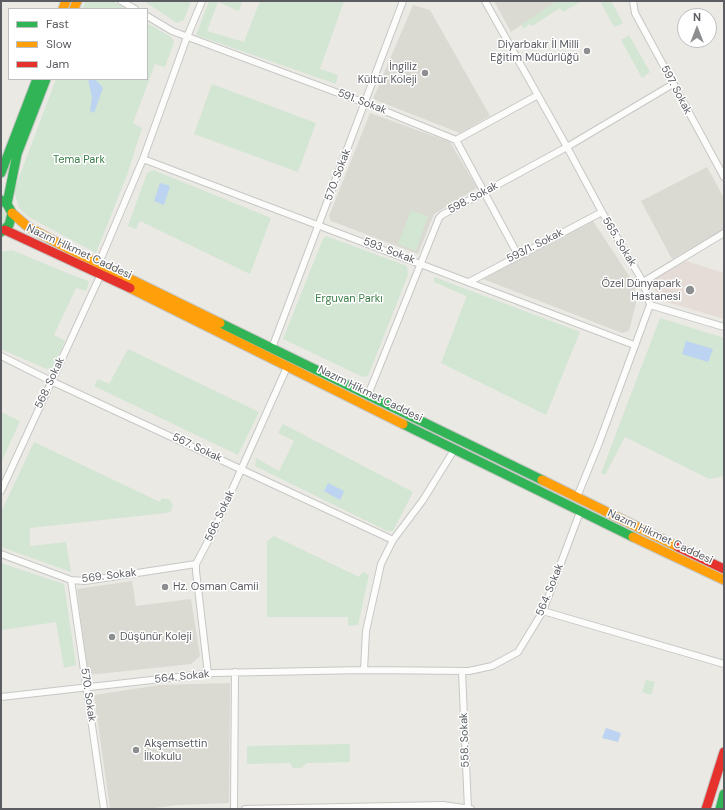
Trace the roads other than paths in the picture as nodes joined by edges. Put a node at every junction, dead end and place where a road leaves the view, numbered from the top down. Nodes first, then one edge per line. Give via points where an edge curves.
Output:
1 (122, 1) edge
2 (202, 1) edge
3 (403, 1) edge
4 (485, 1) edge
5 (633, 1) edge
6 (133, 8) edge
7 (148, 17) edge
8 (187, 36) junction
9 (37, 80) edge
10 (46, 80) edge
11 (673, 84) junction
12 (538, 95) junction
13 (365, 103) junction
14 (456, 140) junction
15 (567, 146) junction
16 (143, 158) junction
17 (1, 173) edge
18 (724, 177) edge
19 (484, 194) junction
20 (7, 206) edge
21 (602, 212) junction
22 (318, 224) junction
23 (3, 231) edge
24 (724, 233) edge
25 (518, 255) junction
26 (100, 263) junction
27 (420, 263) junction
28 (101, 274) junction
29 (469, 282) junction
30 (643, 282) junction
31 (650, 305) junction
32 (724, 327) edge
33 (634, 345) junction
34 (272, 348) junction
35 (1, 356) edge
36 (287, 368) junction
37 (51, 381) junction
38 (368, 395) junction
39 (454, 450) junction
40 (241, 470) junction
41 (1, 491) edge
42 (577, 497) junction
43 (580, 512) junction
44 (393, 540) junction
45 (1, 554) edge
46 (196, 564) junction
47 (724, 569) edge
48 (71, 580) junction
49 (724, 580) edge
50 (543, 611) junction
51 (724, 664) edge
52 (364, 670) junction
53 (462, 671) junction
54 (235, 672) junction
55 (208, 674) junction
56 (87, 687) junction
57 (1, 697) edge
58 (724, 752) edge
59 (724, 794) edge
60 (332, 808) edge
61 (104, 809) edge
62 (234, 809) edge
63 (245, 809) edge
64 (469, 809) edge
65 (706, 809) edge
66 (720, 809) edge

1 - 6 street
2 - 8 street
3 - 13 street, 570. Sokak
4 - 12 street, 565. Sokak
5 - 11 street, 597. Sokak via 635,13
7 - 8 street, 591. Sokak via 172,31
8 - 13 street, 591. Sokak
8 - 16 street
9 - 17 main road
10 - 20 main road via 17,154
11 - 15 street, 598. Sokak
11 - 18 street, 597. Sokak
12 - 14 street
12 - 15 street, 565. Sokak
13 - 14 street, 591. Sokak
13 - 22 street, 570. Sokak
14 - 19 street
15 - 19 street, 598. Sokak
15 - 21 street, 565. Sokak
16 - 22 street, 593. Sokak
16 - 26 street
19 - 25 street
19 - 27 street, 598. Sokak via 439,218
20 - 23 main road via 12,220
20 - 26 main road, Nazım Hikmet Caddesi via 28,227
21 - 25 street, 593/1. Sokak
21 - 30 street, 565. Sokak
22 - 27 street, 593. Sokak
22 - 34 street, 570. Sokak
23 - 28 main road, Nazım Hikmet Caddesi
24 - 30 street
25 - 29 street, 593/1. Sokak
26 - 34 main road, Nazım Hikmet Caddesi
27 - 29 street, 593. Sokak
27 - 38 street, 598. Sokak
28 - 36 main road, Nazım Hikmet Caddesi
28 - 37 street, 568. Sokak
29 - 33 street, 593. Sokak
30 - 31 street, 565. Sokak
31 - 32 street
31 - 33 street
33 - 42 street
34 - 38 main road, Nazım Hikmet Caddesi
35 - 37 street, 567. Sokak
36 - 39 main road, Nazım Hikmet Caddesi
36 - 40 street, 566. Sokak
37 - 40 street, 567. Sokak
37 - 41 street, 568. Sokak
38 - 42 main road, Nazım Hikmet Caddesi
39 - 43 main road, Nazım Hikmet Caddesi
39 - 44 street via 423,500
40 - 44 street, 567. Sokak
40 - 46 street, 566. Sokak
42 - 47 main road, Nazım Hikmet Caddesi
43 - 49 main road, Nazım Hikmet Caddesi
43 - 50 street, 564. Sokak
44 - 52 street via 381,564 366,631
45 - 48 street, 569. Sokak
46 - 48 street, 569. Sokak via 85,581
46 - 55 street
48 - 56 street, 570. Sokak
50 - 51 street
50 - 53 street, 564. Sokak via 518,652 492,666
52 - 53 street, 564. Sokak
52 - 54 street, 564. Sokak
53 - 64 street, 558. Sokak
54 - 55 street, 564. Sokak
54 - 62 street
55 - 56 street, 564. Sokak
56 - 57 street, 564. Sokak
56 - 61 street, 570. Sokak
58 - 65 main road
59 - 66 main road
60 - 63 street
60 - 64 street via 443,805

